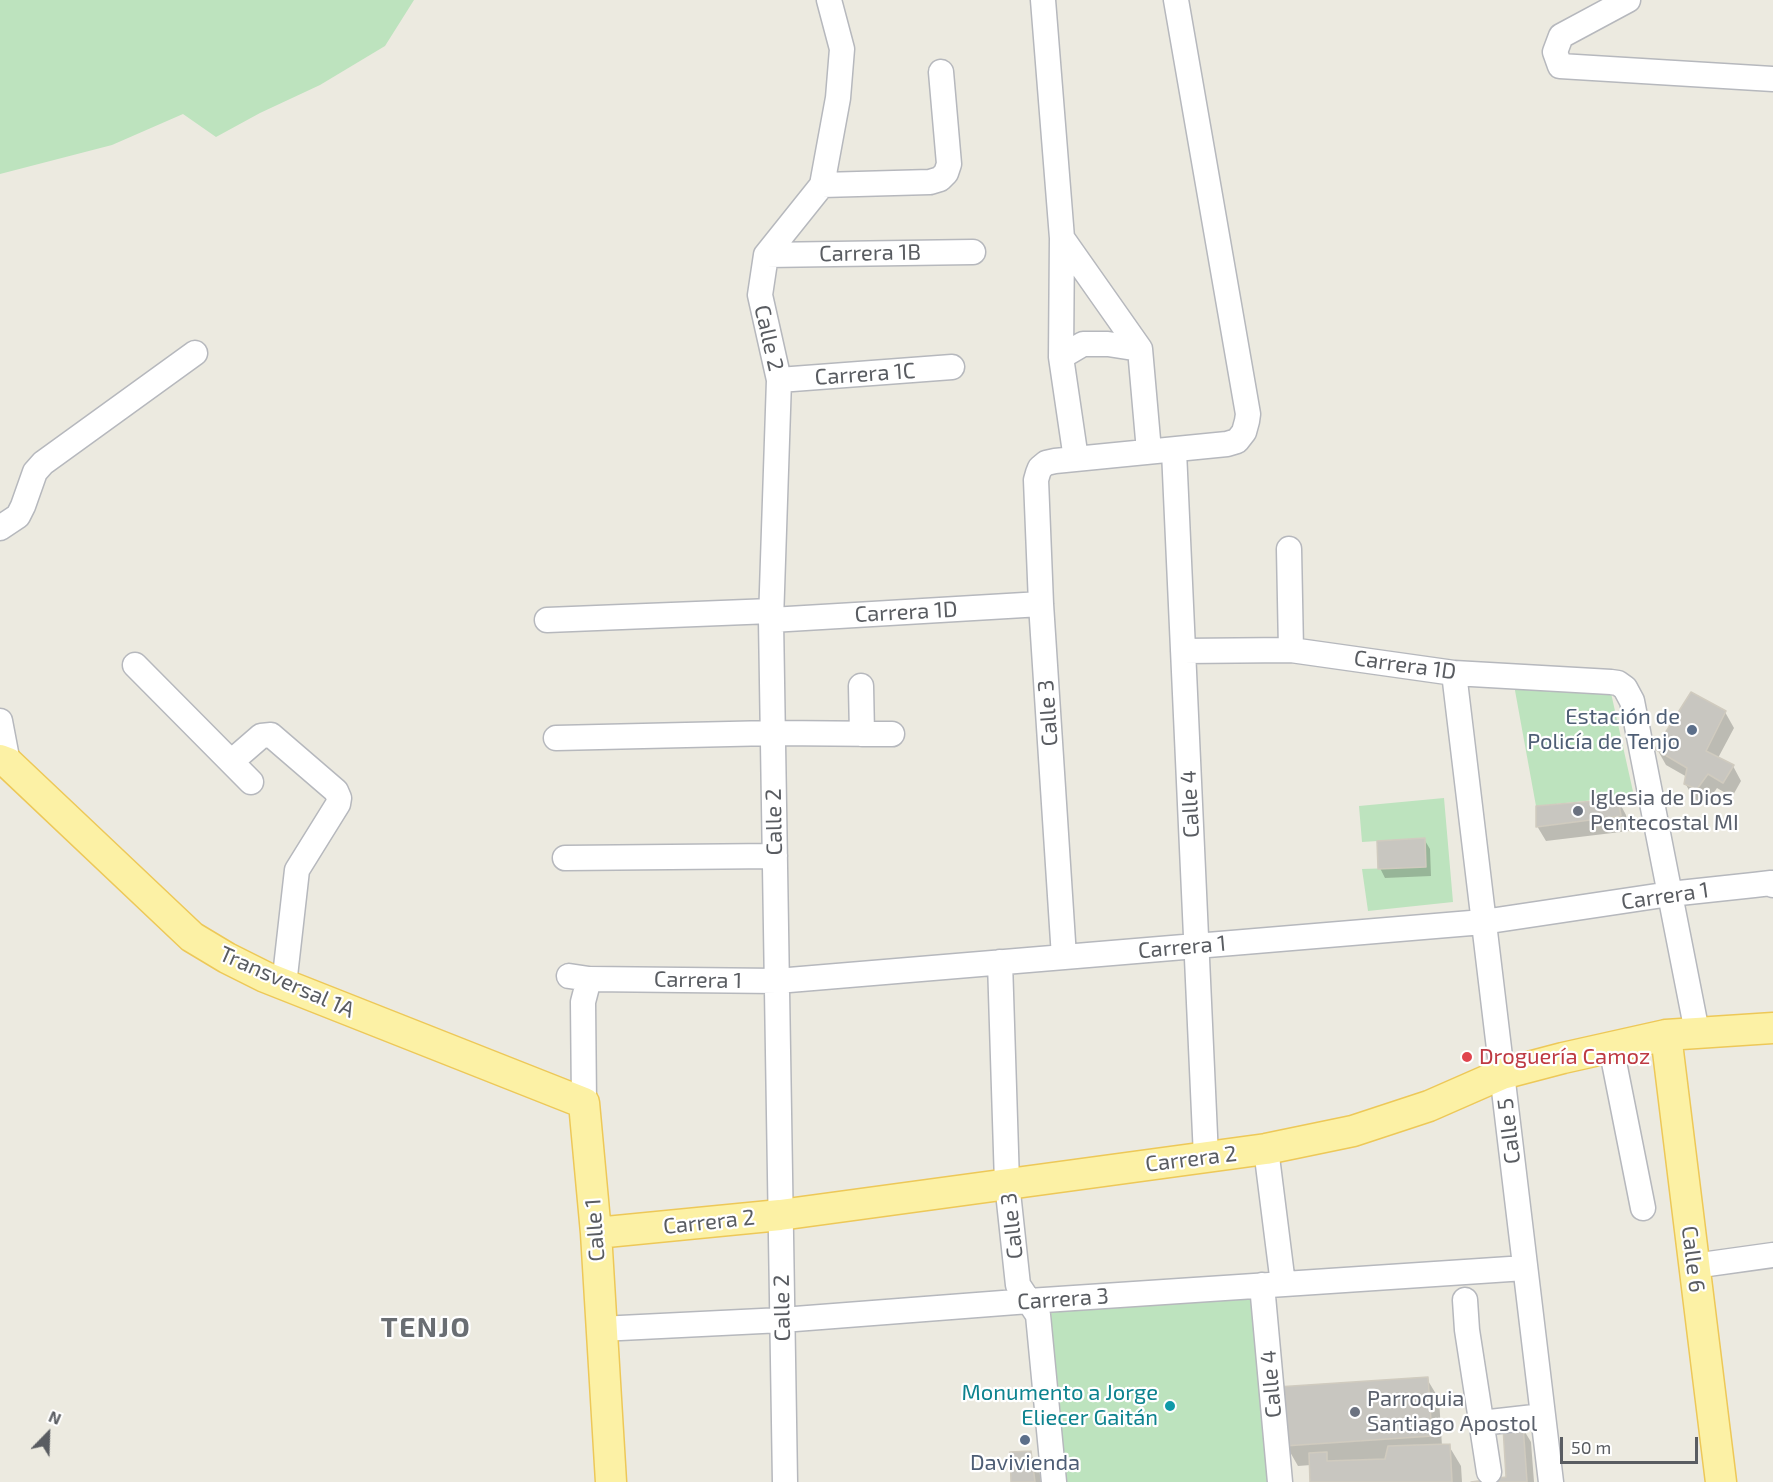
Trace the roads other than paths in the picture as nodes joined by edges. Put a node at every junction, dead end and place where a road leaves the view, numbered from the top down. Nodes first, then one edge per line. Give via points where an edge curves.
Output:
1 (829, 0) edge
2 (1043, 0) edge
3 (1176, 0) edge
4 (1628, 0) edge
5 (941, 72) dead end
6 (1773, 79) edge
7 (822, 185) junction
8 (1062, 238) junction
9 (973, 252) dead end
10 (766, 255) junction
11 (1140, 349) junction
12 (195, 353) dead end
13 (1061, 357) junction
14 (952, 367) dead end
15 (779, 380) junction
16 (1149, 451) junction
17 (1174, 451) junction
18 (1076, 459) junction
19 (0, 528) edge
20 (1288, 549) dead end
21 (1041, 604) junction
22 (771, 615) junction
23 (547, 620) dead end
24 (1291, 650) junction
25 (1183, 651) junction
26 (135, 665) dead end
27 (1454, 673) junction
28 (861, 686) dead end
29 (0, 721) edge
30 (773, 733) junction
31 (862, 734) junction
32 (892, 734) dead end
33 (556, 738) dead end
34 (4, 761) edge
35 (231, 762) junction
36 (252, 782) dead end
37 (775, 856) junction
38 (565, 858) dead end
39 (1773, 885) edge
40 (1670, 894) junction
41 (1483, 922) junction
42 (1197, 946) junction
43 (1064, 957) junction
44 (1000, 962) junction
45 (579, 977) joint
46 (777, 981) junction
47 (284, 985) junction
48 (1773, 1028) edge
49 (1697, 1032) junction
50 (1666, 1035) junction
51 (1611, 1047) junction
52 (1502, 1074) junction
53 (584, 1103) junction
54 (1266, 1149) junction
55 (1206, 1157) junction
56 (1007, 1183) junction
57 (1643, 1208) dead end
58 (780, 1215) junction
59 (596, 1233) junction
60 (1773, 1255) edge
61 (1694, 1266) junction
62 (1526, 1268) junction
63 (1273, 1285) junction
64 (1465, 1300) dead end
65 (1029, 1301) junction
66 (782, 1320) junction
67 (600, 1329) junction
68 (1543, 1416) junction
69 (1481, 1423) junction
70 (1489, 1472) dead end
71 (610, 1482) edge
72 (784, 1482) edge
73 (1054, 1482) edge
74 (1280, 1482) edge
75 (1551, 1482) edge
76 (1721, 1482) edge

1 - 7 street via 842,49 838,98
2 - 8 street
3 - 17 street via 1248,414 1244,432 1237,441
4 - 6 street via 1561,36 1555,52 1560,66
5 - 7 street via 949,164 940,179
7 - 10 street
8 - 11 street
8 - 13 street
9 - 10 street, Carrera 1B
10 - 15 street, Calle 2 via 760,295
11 - 13 street via 1083,344
11 - 16 street
12 - 19 street via 43,463 35,472 18,516
13 - 18 street
14 - 15 street, Carrera 1C
15 - 22 street, Calle 2
16 - 17 street
16 - 18 street
17 - 25 street, Calle 4
18 - 21 street, Calle 3 via 1046,463 1036,480
20 - 24 street
21 - 22 street, Carrera 1D
21 - 43 street, Calle 3
22 - 23 street, Carrera 1D
22 - 30 street, Calle 2
24 - 25 street, Carrera 1D
24 - 27 street, Carrera 1D
25 - 42 street, Calle 4
26 - 35 street
27 - 40 street, Carrera 1D via 1611,682 1625,688 1632,701
27 - 41 street, Calle 5
28 - 31 street
29 - 34 street
30 - 31 street
30 - 33 street
30 - 37 street, Calle 2
31 - 32 street
34 - 47 main road, Transversal 1A via 192,937
35 - 36 street
35 - 47 street via 261,736 271,735 336,791 339,798 297,870
37 - 38 street
37 - 46 street, Calle 2
39 - 40 street, Carrera 1
40 - 41 street, Carrera 1
40 - 49 street
41 - 42 street, Carrera 1
41 - 52 street, Calle 5
42 - 43 street, Carrera 1
42 - 55 street, Calle 4
43 - 44 street, Carrera 1
44 - 46 street, Carrera 1
44 - 56 street, Calle 3
45 - 46 street, Carrera 1
45 - 53 street, Calle 1 via 583,1002
46 - 58 street, Calle 2
47 - 53 main road, Transversal 1A
48 - 49 main road, Carrera 2
49 - 50 main road, Carrera 2
50 - 51 main road, Carrera 2
50 - 61 main road, Calle 6
51 - 52 main road, Carrera 2
51 - 57 street
52 - 54 main road, Carrera 2 via 1429,1106 1353,1131
52 - 62 street, Calle 5
53 - 59 main road, Calle 1
54 - 55 main road, Carrera 2
54 - 63 street, Calle 4
55 - 56 main road, Carrera 2
56 - 58 main road, Carrera 2
56 - 65 street, Calle 3 via 1018,1286
58 - 59 main road, Carrera 2
58 - 66 street, Calle 2
59 - 67 main road, Calle 1
60 - 61 street
61 - 76 main road, Calle 6
62 - 63 street, Carrera 3
62 - 68 street, Calle 5
63 - 65 street, Carrera 3
63 - 74 street, Calle 4
64 - 69 street
65 - 66 street, Carrera 3
65 - 73 street, Calle 3 via 1038,1315
66 - 67 street, Carrera 3
66 - 72 street, Calle 2
67 - 71 main road, Calle 1
68 - 69 street
68 - 75 street, Calle 5
69 - 70 street

